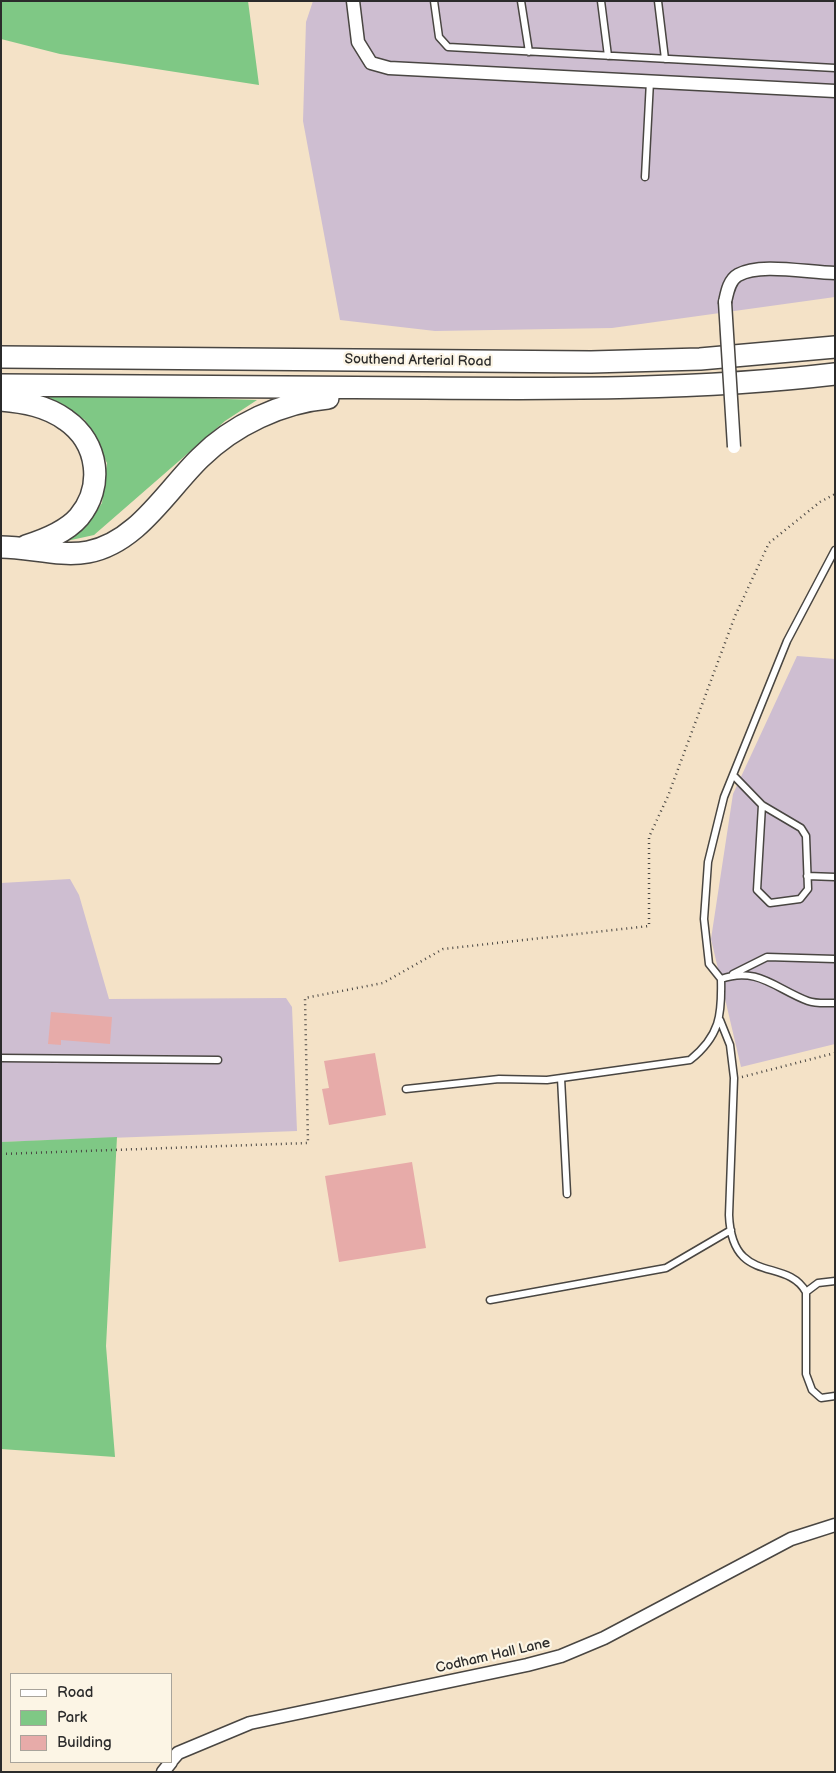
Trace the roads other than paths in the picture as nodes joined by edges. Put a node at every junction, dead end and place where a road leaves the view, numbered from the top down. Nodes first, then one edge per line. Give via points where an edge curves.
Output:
1 (353, 1) edge
2 (434, 1) edge
3 (521, 1) edge
4 (601, 1) edge
5 (658, 1) edge
6 (529, 52) junction
7 (608, 56) junction
8 (665, 59) junction
9 (835, 68) edge
10 (650, 81) junction
11 (835, 91) edge
12 (645, 177) dead end
13 (835, 273) edge
14 (835, 345) edge
15 (1, 357) edge
16 (835, 374) edge
17 (1, 385) edge
18 (427, 388) junction
19 (1, 400) edge
20 (734, 447) dead end
21 (1, 547) edge
22 (24, 547) junction
23 (835, 550) edge
24 (733, 775) junction
25 (762, 805) junction
26 (807, 876) junction
27 (835, 877) edge
28 (835, 959) edge
29 (732, 975) junction
30 (721, 979) junction
31 (835, 1003) edge
32 (720, 1020) junction
33 (1, 1058) edge
34 (218, 1060) dead end
35 (561, 1078) junction
36 (406, 1089) dead end
37 (567, 1194) dead end
38 (731, 1230) junction
39 (835, 1281) edge
40 (806, 1292) junction
41 (490, 1300) dead end
42 (835, 1396) edge
43 (835, 1525) edge
44 (172, 1761) edge

1 - 10 street via 358,42 371,63 389,68
2 - 6 lane via 439,37 448,47
3 - 6 lane
4 - 7 lane
5 - 8 lane
6 - 7 lane
7 - 8 lane
8 - 9 lane
10 - 11 street
10 - 12 lane
13 - 20 street, bridge via 753,269 737,276 731,283 725,302
14 - 15 highway, Southend Arterial Road via 700,359 591,362
16 - 18 highway, Southend Arterial Road via 666,387
17 - 18 highway, Southend Arterial Road
18 - 22 highway via 316,399 252,420 200,457 148,515 120,539 89,552
19 - 22 highway via 43,408 67,420 89,446 95,464 91,501 78,518 50,538
21 - 22 highway
23 - 24 lane via 786,641
24 - 25 lane
24 - 30 lane via 724,796 708,862 704,919 709,964
25 - 26 lane via 801,828 806,836
25 - 26 lane via 757,890 770,903 800,899 808,890
26 - 27 lane
28 - 29 lane via 767,957
29 - 30 lane
29 - 31 lane via 761,977 810,1002
30 - 32 lane
32 - 35 lane via 702,1051 690,1060
32 - 38 lane via 730,1045 734,1078
33 - 34 lane
35 - 36 lane via 499,1079
35 - 37 lane
38 - 40 lane via 740,1255 771,1272 794,1279
38 - 41 lane via 666,1268
39 - 40 lane via 818,1283
40 - 42 lane via 806,1374 812,1390 821,1398
43 - 44 street, Codham Hall Lane via 791,1539 604,1638 561,1656 250,1723 178,1753

